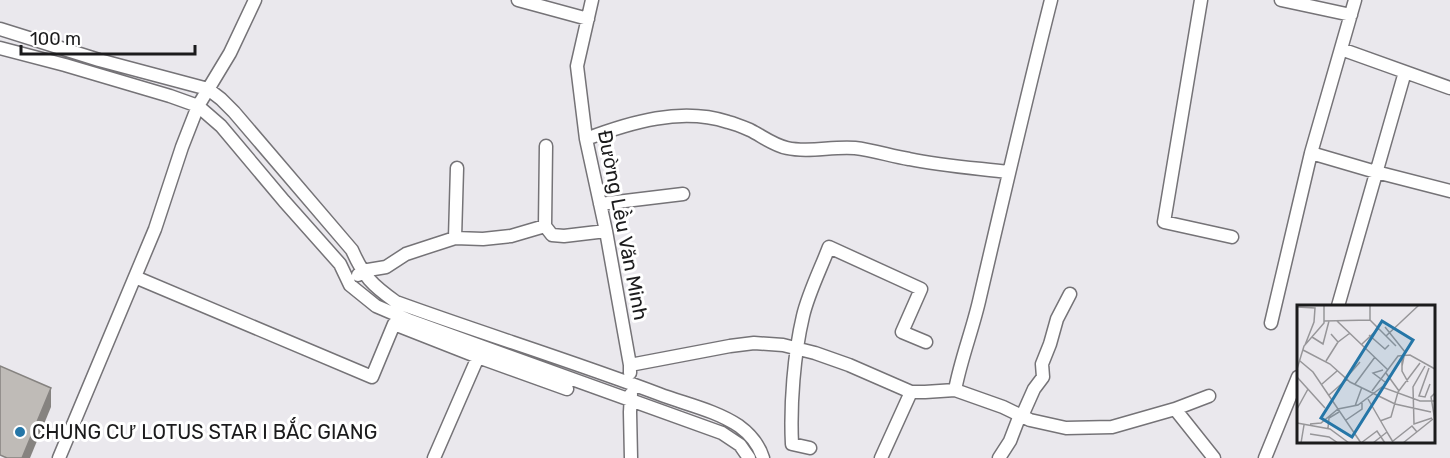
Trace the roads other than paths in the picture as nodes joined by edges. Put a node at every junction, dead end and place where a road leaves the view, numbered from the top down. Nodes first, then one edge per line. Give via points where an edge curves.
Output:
1 (255, 0) edge
2 (518, 0) edge
3 (592, 0) edge
4 (1052, 0) edge
5 (1201, 0) edge
6 (1281, 0) edge
7 (1355, 0) edge
8 (1351, 15) junction
9 (588, 19) junction
10 (0, 29) edge
11 (0, 48) edge
12 (1341, 49) junction
13 (1405, 72) junction
14 (1450, 88) edge
15 (208, 89) junction
16 (198, 106) junction
17 (586, 139) junction
18 (546, 146) dead end
19 (1311, 153) junction
20 (457, 168) dead end
21 (1009, 172) junction
22 (1376, 172) junction
23 (1450, 191) edge
24 (683, 194) dead end
25 (600, 204) junction
26 (545, 226) junction
27 (606, 231) junction
28 (1232, 237) dead end
29 (455, 238) junction
30 (362, 271) junction
31 (135, 277) junction
32 (350, 285) junction
33 (1070, 294) dead end
34 (1338, 305) edge
35 (1271, 322) dead end
36 (926, 342) dead end
37 (797, 348) junction
38 (478, 357) junction
39 (630, 365) junction
40 (630, 382) junction
41 (1297, 382) edge
42 (567, 389) dead end
43 (956, 390) junction
44 (911, 392) junction
45 (1209, 396) dead end
46 (631, 401) junction
47 (1175, 409) junction
48 (1021, 416) junction
49 (810, 448) dead end
50 (1208, 456) edge
51 (59, 458) edge
52 (434, 458) edge
53 (631, 458) edge
54 (749, 458) edge
55 (763, 458) edge
56 (881, 458) edge
57 (999, 458) edge
58 (1265, 458) edge

1 - 15 street
2 - 9 street
3 - 9 street, Đường Lều Văn Minh
4 - 21 street
5 - 28 street via 1164,222
6 - 8 street
7 - 8 street
8 - 12 street
9 - 17 street, Đường Lều Văn Minh via 578,66
10 - 15 street
11 - 16 street
12 - 13 street
12 - 19 street
13 - 14 street
13 - 22 street
15 - 16 street
15 - 30 street via 234,112 352,250
16 - 31 street
16 - 32 street via 221,126 340,264
17 - 21 street via 639,121 692,115 727,121 785,148 855,148 911,160
17 - 25 street, Đường Lều Văn Minh
18 - 26 street
19 - 22 street
19 - 35 street
20 - 29 street
21 - 43 street
22 - 23 street
22 - 34 street
24 - 25 street
25 - 27 street, Đường Lều Văn Minh
26 - 27 street via 552,235 564,236
26 - 29 street via 511,236
27 - 39 street, Đường Lều Văn Minh
29 - 30 street via 406,254 386,267
30 - 32 street
30 - 40 street via 396,302
31 - 38 street via 372,376 394,324
31 - 51 street
32 - 46 street via 376,306 411,321
33 - 48 street via 1042,364 1043,377
36 - 37 street via 902,332 921,289 829,247 804,314
37 - 39 street via 754,343
37 - 44 street via 849,364
37 - 49 street via 792,444
38 - 42 street
38 - 52 street
39 - 40 street, Đường Lều Văn Minh
40 - 46 street, Đường Lều Văn Minh
40 - 55 street via 726,418 751,436
41 - 58 street
43 - 44 street
43 - 48 street
44 - 56 street
45 - 47 street
46 - 53 street, Đường Lều Văn Minh
46 - 54 street via 722,433 740,444
47 - 48 street via 1112,426 1066,428
47 - 50 street
48 - 57 street

